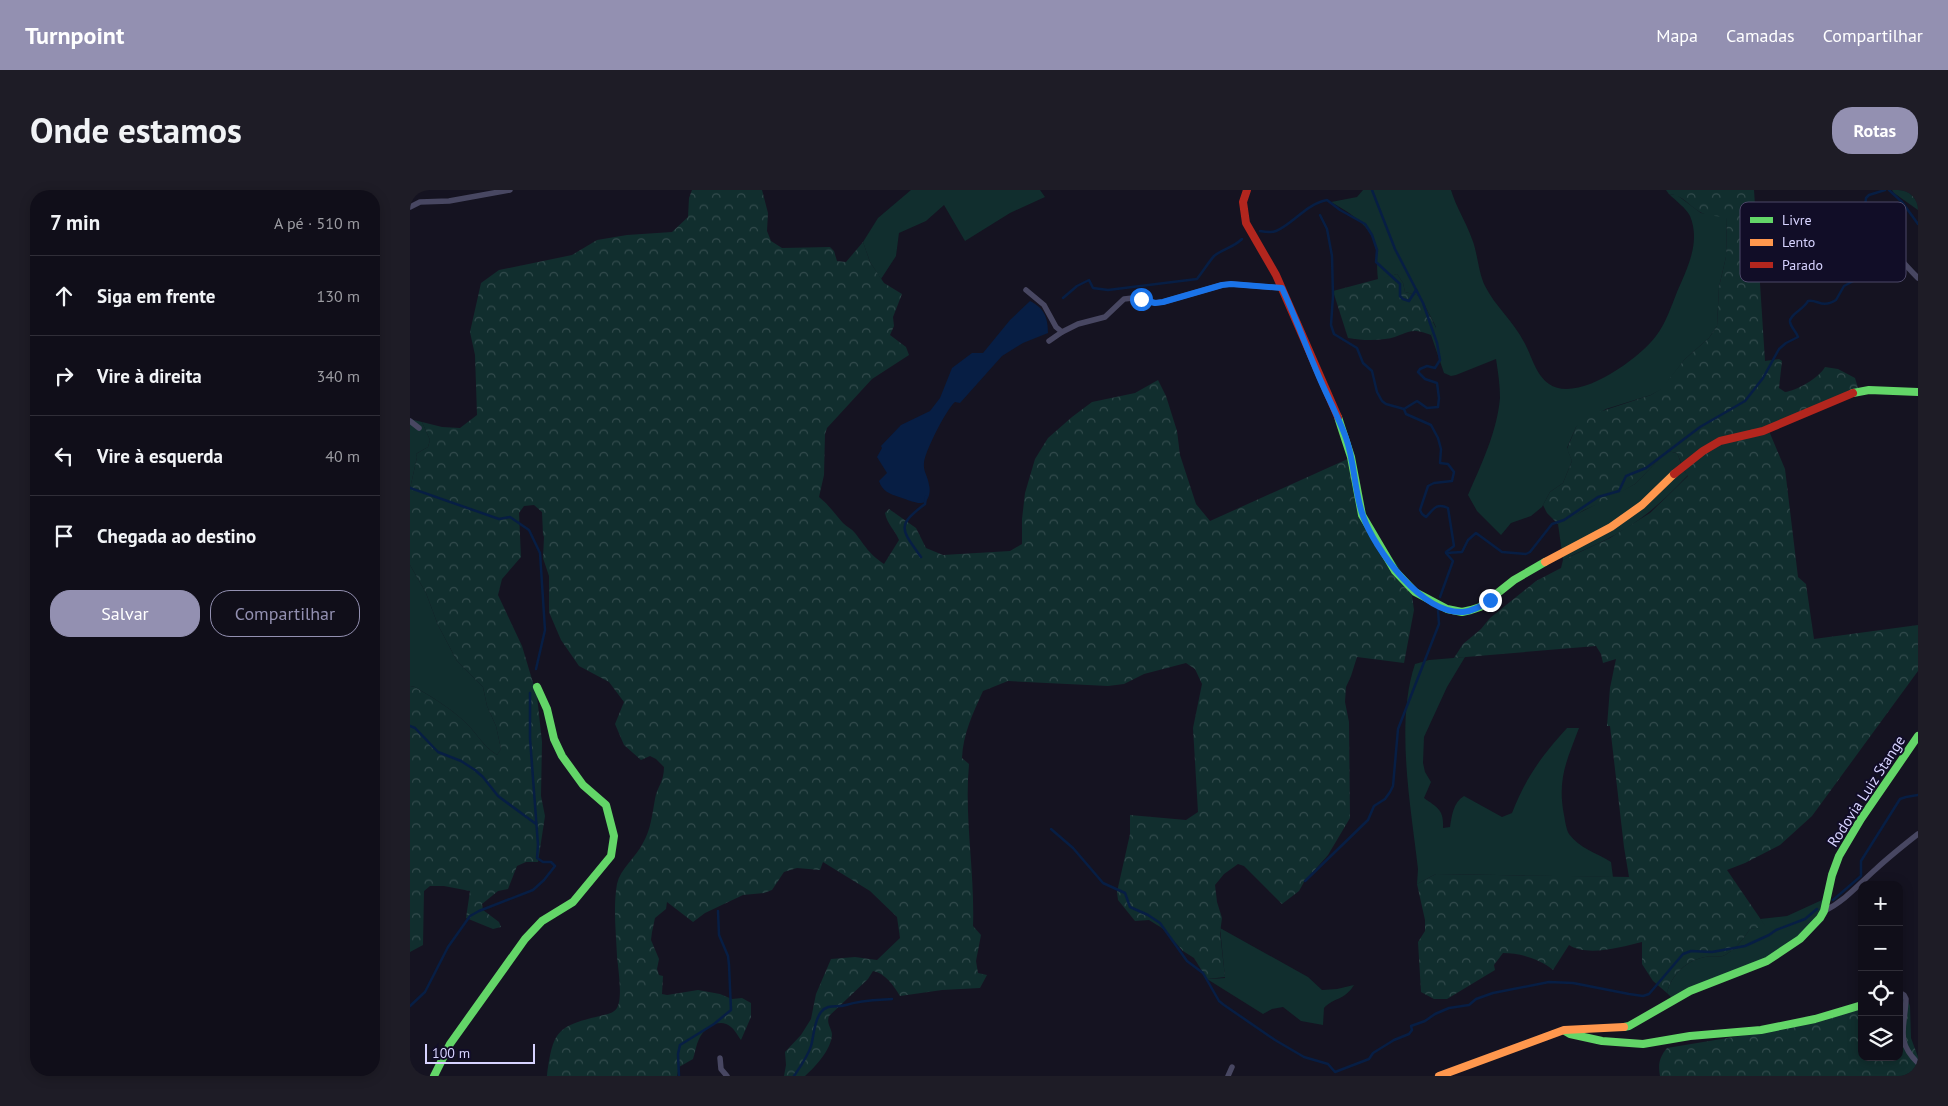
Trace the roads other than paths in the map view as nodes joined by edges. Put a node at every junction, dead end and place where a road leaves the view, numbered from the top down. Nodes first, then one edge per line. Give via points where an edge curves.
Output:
1 (510, 190) edge
2 (1247, 191) edge
3 (410, 207) edge
4 (1906, 267) edge
5 (1918, 278) edge
6 (1282, 288) junction
7 (1026, 290) dead end
8 (1062, 332) junction
9 (1049, 341) dead end
10 (1918, 392) edge
11 (410, 421) edge
12 (419, 428) dead end
13 (536, 688) dead end
14 (1918, 736) edge
15 (1918, 834) edge
16 (1824, 911) junction
17 (1903, 994) edge
18 (1858, 1006) edge
19 (1564, 1030) junction
20 (720, 1058) dead end
21 (1918, 1063) edge
22 (1232, 1067) dead end
23 (434, 1076) edge
24 (727, 1076) edge
25 (1228, 1076) edge
26 (1439, 1076) edge

1 - 3 street via 449,202 420,202
2 - 6 street via 1243,202 1246,223
4 - 5 street
6 - 8 street via 1231,284 1163,302 1128,298 1105,317
6 - 10 street via 1347,440 1362,515 1367,525 1395,572 1407,585 1436,604 1454,611 1480,607 1514,580 1611,527 1642,506 1702,451 1720,442 1763,431 1853,394 1869,390
7 - 8 street via 1044,305
8 - 9 street
11 - 12 street
13 - 23 street via 546,708 558,748 588,790 606,805 614,836 611,856 573,902 542,921 525,939 450,1044
14 - 16 street, Rodovia Luiz Stange via 1839,856
15 - 16 street via 1847,896
16 - 19 street, Rodovia Luiz Stange via 1800,940 1767,961 1690,991 1629,1026
17 - 21 street via 1906,999 1902,1026 1904,1042
18 - 19 street via 1761,1030 1643,1044 1602,1042
19 - 26 street, Rodovia Luiz Stange
20 - 24 street via 721,1069
22 - 25 street

